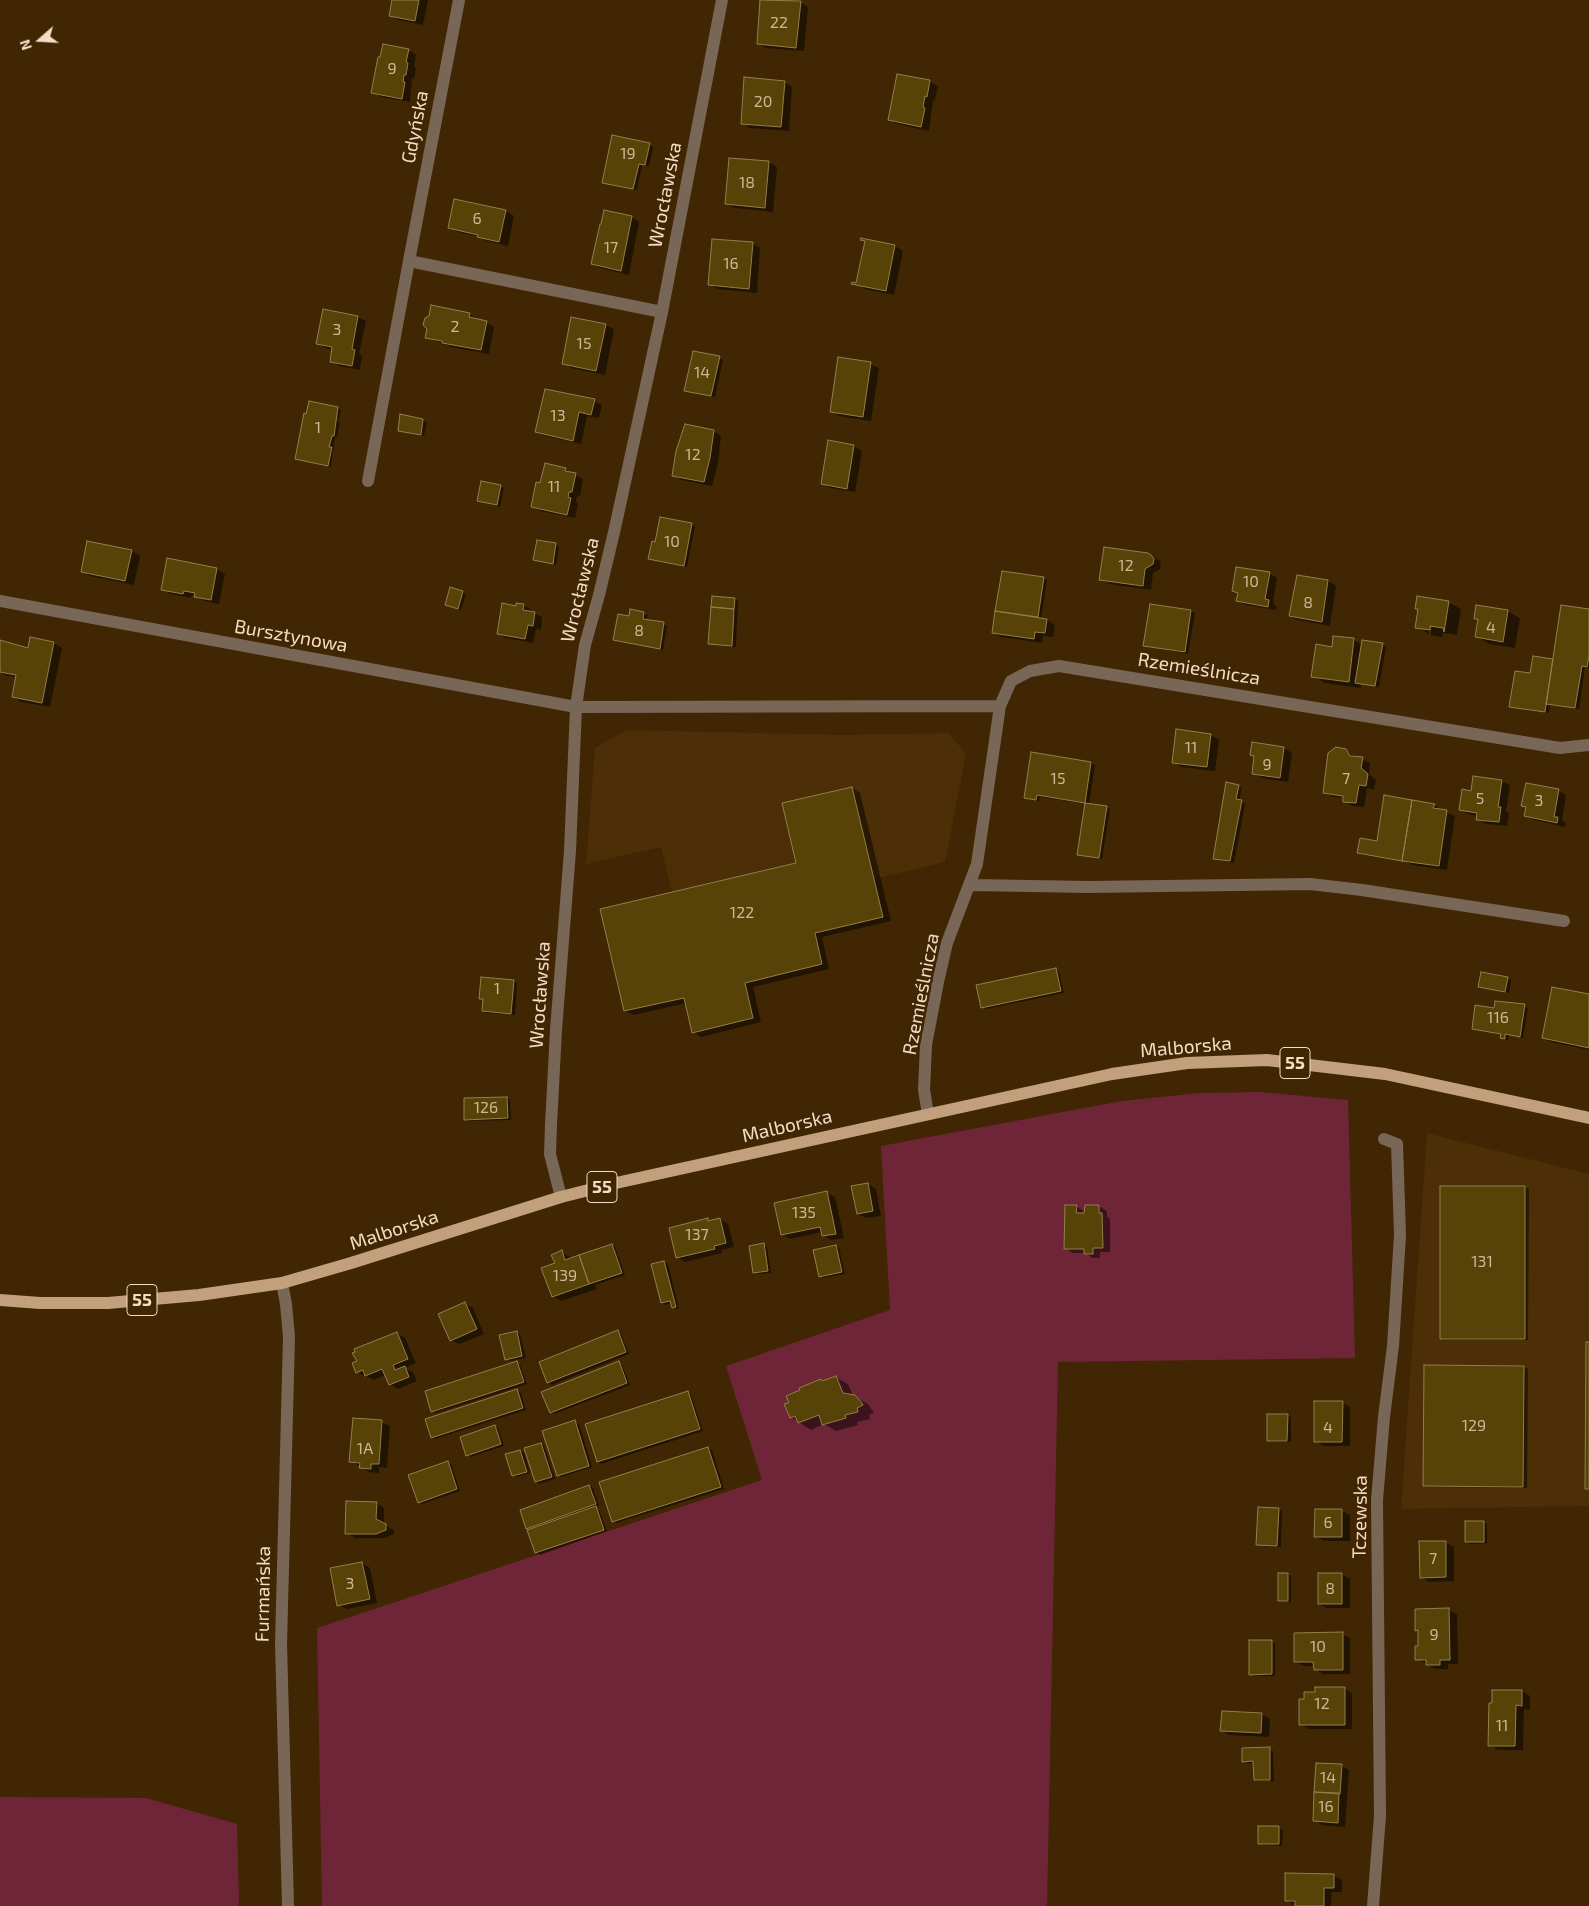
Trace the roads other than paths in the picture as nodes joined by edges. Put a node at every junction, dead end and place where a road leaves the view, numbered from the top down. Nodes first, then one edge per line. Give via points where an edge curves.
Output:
1 (459, 0) edge
2 (722, 0) edge
3 (409, 261) junction
4 (662, 312) junction
5 (368, 481) dead end
6 (0, 601) edge
7 (1000, 706) junction
8 (576, 708) junction
9 (1589, 745) edge
10 (971, 885) junction
11 (1564, 921) dead end
12 (928, 1114) junction
13 (1589, 1118) edge
14 (1384, 1139) dead end
15 (561, 1197) junction
16 (282, 1283) junction
17 (0, 1300) edge
18 (288, 1906) edge
19 (1373, 1906) edge

1 - 3 street, Gdyńska
2 - 4 street, Wrocławska
3 - 4 street
3 - 5 street, Gdyńska
4 - 8 street, Wrocławska via 615,528 585,645
6 - 8 street, Bursztynowa
7 - 8 street, Bursztynowa
7 - 9 street, Rzemieślnicza via 1011,681 1030,671 1059,666 1560,748
7 - 10 street, Rzemieślnicza via 977,864
8 - 15 street, Wrocławska via 550,1154
10 - 11 street via 1089,888 1310,884
10 - 12 street, Rzemieślnicza via 947,942 926,1045 924,1090
12 - 13 main road, Malborska / 55 via 1112,1074 1187,1063 1267,1060 1385,1074
12 - 15 main road, Malborska / 55
14 - 19 street, Tczewska via 1397,1144 1400,1235 1394,1346 1377,1500 1380,1816
15 - 16 main road, Malborska / 55
16 - 17 main road, Malborska / 55 via 108,1303
16 - 18 street, Furmańska via 289,1337 281,1644

